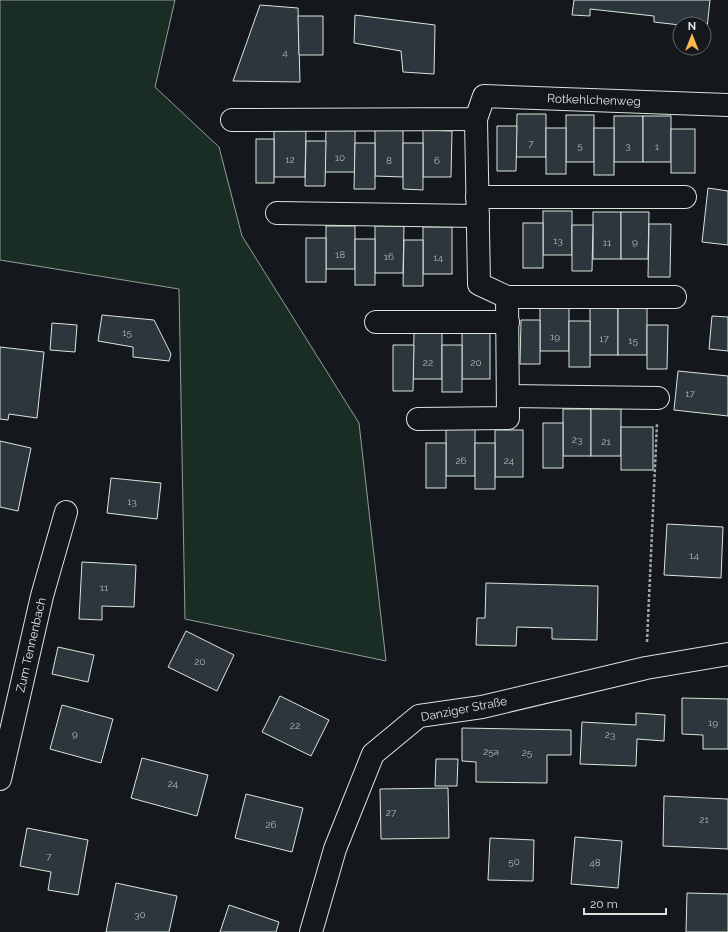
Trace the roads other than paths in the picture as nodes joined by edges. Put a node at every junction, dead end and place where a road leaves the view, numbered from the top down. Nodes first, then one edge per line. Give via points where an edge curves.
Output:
1 (728, 105) edge
2 (476, 119) junction
3 (232, 120) dead end
4 (685, 197) dead end
5 (477, 207) junction
6 (277, 213) dead end
7 (507, 297) junction
8 (675, 297) dead end
9 (376, 322) dead end
10 (508, 322) junction
11 (509, 396) junction
12 (658, 398) road end
13 (418, 419) dead end
14 (66, 512) dead end
15 (728, 654) edge
16 (0, 779) edge
17 (311, 932) edge

1 - 2 street, Rotkehlchenweg via 484,96
2 - 3 street
2 - 5 street, Rotkehlchenweg
4 - 5 street
5 - 6 street
5 - 7 street, Rotkehlchenweg via 479,284
7 - 8 street, Rotkehlchenweg
7 - 10 street
9 - 10 street
10 - 11 street
11 - 12 street
11 - 13 street via 508,418
14 - 16 street, Zum Tennenbach via 42,596
15 - 17 street, Danziger Straße via 646,668 482,707 419,716 373,754 335,849

